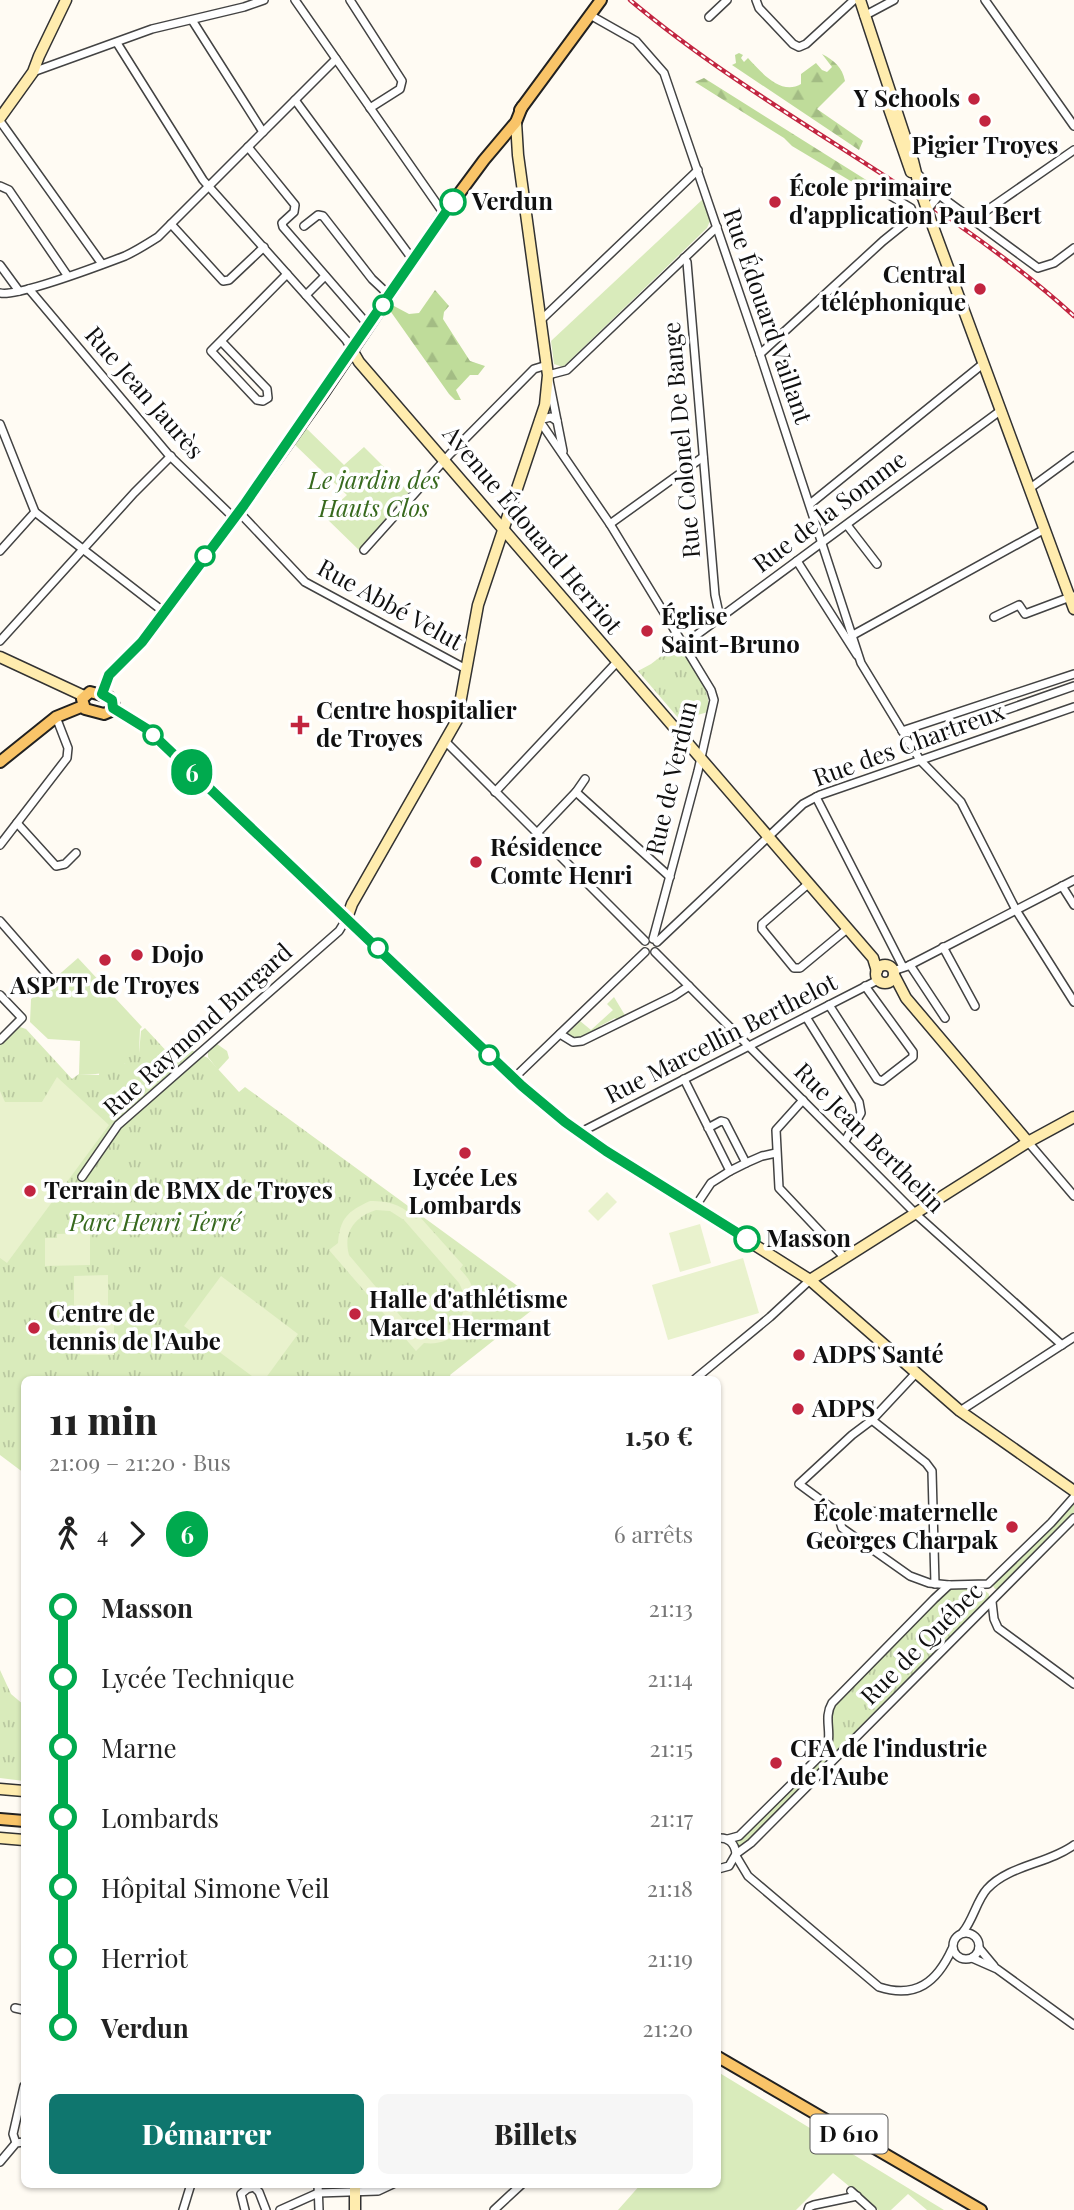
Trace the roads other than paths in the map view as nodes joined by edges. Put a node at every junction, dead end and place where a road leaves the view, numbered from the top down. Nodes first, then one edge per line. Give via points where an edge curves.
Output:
1 (66, 0) edge
2 (264, 0) edge
3 (295, 0) edge
4 (350, 0) edge
5 (727, 0) edge
6 (756, 0) edge
7 (854, 0) edge
8 (860, 0) edge
9 (894, 0) edge
10 (985, 0) edge
11 (601, 1) edge
12 (590, 15) junction
13 (864, 16) junction
14 (709, 18) dead end
15 (192, 20) junction
16 (117, 43) junction
17 (336, 59) junction
18 (33, 72) junction
19 (295, 100) junction
20 (370, 108) junction
21 (1074, 108) edge
22 (1066, 114) junction
23 (0, 120) edge
24 (512, 125) junction
25 (1074, 126) edge
26 (263, 132) junction
27 (248, 147) junction
28 (1074, 150) edge
29 (698, 170) junction
30 (916, 176) junction
31 (0, 186) edge
32 (209, 187) junction
33 (881, 190) dead end
34 (929, 203) junction
35 (444, 214) junction
36 (973, 220) junction
37 (171, 224) junction
38 (304, 226) dead end
39 (717, 226) junction
40 (264, 247) junction
41 (1074, 248) edge
42 (684, 258) junction
43 (413, 260) junction
44 (102, 264) junction
45 (0, 265) edge
46 (287, 274) junction
47 (68, 275) junction
48 (326, 276) junction
49 (29, 289) junction
50 (19, 291) junction
51 (0, 293) edge
52 (306, 295) junction
53 (389, 295) junction
54 (542, 319) junction
55 (369, 326) junction
56 (220, 341) junction
57 (352, 350) junction
58 (760, 354) junction
59 (984, 363) junction
60 (547, 370) junction
61 (1000, 411) junction
62 (557, 421) junction
63 (0, 424) edge
64 (543, 424) junction
65 (8, 445) junction
66 (0, 451) edge
67 (565, 455) junction
68 (171, 456) junction
69 (1074, 456) edge
70 (703, 457) junction
71 (445, 460) junction
72 (1029, 489) junction
73 (810, 504) junction
74 (35, 512) junction
75 (236, 514) junction
76 (610, 524) junction
77 (847, 525) junction
78 (502, 527) junction
79 (1043, 530) junction
80 (823, 542) junction
81 (84, 550) junction
82 (364, 550) dead end
83 (0, 551) edge
84 (797, 561) junction
85 (877, 564) dead end
86 (1072, 597) edge
87 (1074, 609) edge
88 (164, 612) junction
89 (994, 617) dead end
90 (720, 618) junction
91 (853, 635) junction
92 (0, 641) edge
93 (683, 645) junction
94 (1, 661) edge
95 (617, 662) junction
96 (862, 663) junction
97 (466, 669) junction
98 (1074, 674) edge
99 (1074, 687) edge
100 (102, 694) junction
101 (83, 701) junction
102 (1074, 707) edge
103 (113, 708) junction
104 (56, 717) junction
105 (902, 731) junction
106 (446, 742) junction
107 (909, 744) junction
108 (701, 759) junction
109 (920, 760) junction
110 (0, 762) edge
111 (585, 779) dead end
112 (495, 792) junction
113 (576, 792) junction
114 (816, 797) junction
115 (17, 823) junction
116 (537, 833) junction
117 (767, 837) junction
118 (0, 845) edge
119 (76, 853) dead end
120 (670, 877) junction
121 (1074, 880) edge
122 (808, 884) junction
123 (1062, 886) junction
124 (1074, 905) edge
125 (1016, 909) junction
126 (347, 918) junction
127 (0, 921) edge
128 (847, 929) junction
129 (652, 941) junction
130 (943, 947) junction
131 (645, 952) junction
132 (655, 952) junction
133 (873, 958) junction
134 (898, 969) junction
135 (49, 978) dead end
136 (880, 978) junction
137 (689, 986) junction
138 (865, 986) junction
139 (0, 995) edge
140 (906, 998) junction
141 (1074, 1002) edge
142 (829, 1005) junction
143 (975, 1006) dead end
144 (806, 1017) junction
145 (944, 1018) dead end
146 (560, 1034) junction
147 (0, 1040) edge
148 (748, 1046) junction
149 (514, 1078) junction
150 (684, 1079) junction
151 (803, 1100) junction
152 (1074, 1117) edge
153 (708, 1128) junction
154 (581, 1132) junction
155 (845, 1141) junction
156 (1028, 1142) junction
157 (776, 1153) junction
158 (747, 1163) junction
159 (730, 1171) junction
160 (82, 1177) dead end
161 (1074, 1196) edge
162 (695, 1207) junction
163 (916, 1213) junction
164 (844, 1257) junction
165 (810, 1280) junction
166 (1074, 1337) edge
167 (1062, 1345) junction
168 (916, 1373) junction
169 (699, 1376) edge
170 (960, 1411) junction
171 (872, 1420) junction
172 (1074, 1490) edge
173 (1074, 1497) edge
174 (933, 1511) junction
175 (838, 1516) junction
176 (1074, 1518) edge
177 (935, 1584) junction
178 (988, 1584) junction
179 (949, 1585) junction
180 (994, 1599) junction
181 (1074, 1684) edge
182 (0, 1789) edge
183 (21, 1791) edge
184 (0, 1819) edge
185 (21, 1821) edge
186 (0, 1838) edge
187 (721, 1838) edge
188 (728, 1839) junction
189 (21, 1840) edge
190 (1074, 1845) edge
191 (736, 1855) junction
192 (722, 1869) edge
193 (747, 1876) junction
194 (978, 1908) junction
195 (963, 1932) junction
196 (975, 1936) junction
197 (979, 1948) junction
198 (952, 1949) junction
199 (972, 1958) junction
200 (961, 1959) junction
201 (997, 1969) junction
202 (940, 1971) junction
203 (15, 2008) dead end
204 (21, 2009) edge
205 (1074, 2025) edge
206 (721, 2059) edge
207 (21, 2099) edge
208 (20, 2143) edge
209 (0, 2162) edge
210 (190, 2188) edge
211 (250, 2188) edge
212 (255, 2188) edge
213 (318, 2188) edge
214 (355, 2188) edge
215 (384, 2188) edge
216 (518, 2188) edge
217 (318, 2193) junction
218 (183, 2210) edge
219 (245, 2210) edge
220 (266, 2210) edge
221 (281, 2210) edge
222 (319, 2210) edge
223 (355, 2210) edge
224 (494, 2210) edge
225 (808, 2210) edge
226 (872, 2210) edge
227 (981, 2210) edge

1 - 18 street
2 - 15 street
3 - 17 street
4 - 20 street via 402,81 400,89
5 - 14 street
6 - 7 street via 799,47
8 - 13 street
9 - 13 street
10 - 22 street
11 - 12 main road
12 - 24 main road
12 - 29 street, Rue Édouard Vaillant via 636,41 664,73
13 - 30 street via 900,144
15 - 16 street
15 - 26 street
16 - 18 street
16 - 32 street
17 - 19 street
17 - 20 street
18 - 23 street
19 - 26 street
19 - 43 street
20 - 35 street
21 - 22 street
22 - 25 street
23 - 44 street
24 - 35 main road
24 - 54 street, Rue de Verdun
26 - 27 street
27 - 32 street
27 - 48 street via 295,205 283,228
28 - 36 street
29 - 39 street, Rue Édouard Vaillant
29 - 54 street
30 - 34 street, bridge
30 - 34 street via 924,184
31 - 47 street via 9,190
32 - 37 street
32 - 40 street
33 - 34 street via 911,208
34 - 36 street
34 - 58 street
34 - 59 street, bridge via 932,223
35 - 43 main road
36 - 41 street via 1038,268 1054,264
37 - 40 street via 223,281
37 - 44 street via 143,247
38 - 53 street via 323,216
39 - 42 street
39 - 58 street, Rue Édouard Vaillant
40 - 46 street
42 - 60 street via 567,370
42 - 70 street, Rue Colonel De Bange
43 - 53 main road
44 - 47 street
45 - 50 street
46 - 52 street
46 - 56 street
47 - 49 street
48 - 52 street
48 - 55 street
49 - 50 street
49 - 68 street, Rue Jean Jaurès
50 - 51 street
52 - 57 street
53 - 55 main road
54 - 60 street, Rue de Verdun
55 - 57 main road
56 - 56 street via 211,351 257,400 268,398 267,389
57 - 71 street, Avenue Édouard Herriot
57 - 75 main road
58 - 73 street, Rue Édouard Vaillant
59 - 61 street
59 - 73 street
60 - 62 street, Rue de Verdun
60 - 64 street
60 - 71 street via 534,369
61 - 72 street
61 - 77 street, Rue de la Somme
62 - 64 street via 551,417
62 - 67 street, Rue de Verdun
63 - 65 street
64 - 67 street, Rue de Verdun
64 - 78 street
65 - 66 street
65 - 74 street
67 - 76 street, Rue de Verdun
68 - 75 street, Rue Jean Jaurès
68 - 81 street
69 - 72 street
70 - 76 street
70 - 90 street, Rue Colonel De Bange
71 - 78 street, Avenue Édouard Herriot
71 - 82 street
72 - 79 street
73 - 80 street, Rue Édouard Vaillant
74 - 81 street
74 - 83 street
75 - 88 main road
75 - 97 street, Rue Abbé Velut via 305,582
76 - 93 street, Rue de Verdun
77 - 80 street, Rue de la Somme
77 - 85 street
78 - 95 street, Avenue Édouard Herriot
78 - 97 street via 478,605
79 - 86 street
79 - 91 street
80 - 84 street, Rue de la Somme
80 - 91 street, Rue Édouard Vaillant
81 - 88 street
81 - 92 street
84 - 90 street, Rue de la Somme
84 - 96 street, Rue Édouard Vaillant
86 - 87 street
86 - 89 street via 1025,614 1019,606
88 - 100 main road via 109,675
90 - 93 street, Rue de la Somme
91 - 96 street, Rue Édouard Vaillant
93 - 108 street, Rue de Verdun via 714,700
94 - 101 street
95 - 108 street, Avenue Édouard Herriot
95 - 112 street
96 - 105 street, Rue Édouard Vaillant
97 - 106 street via 457,720
98 - 105 street
99 - 107 street
100 - 101 main road via 90,692
100 - 103 main road via 112,700
101 - 103 main road via 88,711 104,714
101 - 104 main road
102 - 109 street, Rue des Chartreux
103 - 126 street via 147,729
104 - 110 main road
104 - 115 street via 68,755
105 - 107 street, Rue Édouard Vaillant
106 - 112 street
106 - 126 street
107 - 109 street, Rue Édouard Vaillant
108 - 117 street, Avenue Édouard Herriot
108 - 120 street, Rue de Verdun
109 - 114 street, Rue des Chartreux
109 - 125 street, Rue Édouard Vaillant via 961,802
111 - 113 street
112 - 116 street
113 - 116 street
113 - 120 street
114 - 117 street, Rue des Chartreux
114 - 134 street
115 - 118 street
115 - 119 street via 56,866
116 - 129 street
117 - 122 street, Avenue Édouard Herriot
117 - 129 street, Rue des Chartreux
120 - 129 street, Rue de Verdun
121 - 123 street
122 - 128 street, Avenue Édouard Herriot
122 - 128 street via 762,924 794,968 800,968
123 - 124 street
123 - 125 street
125 - 130 street
125 - 141 street, Rue Édouard Vaillant
126 - 149 street
126 - 160 street, Rue Raymond Burgard via 339,931 220,1041 118,1125
127 - 135 street
128 - 133 street, Avenue Édouard Herriot
129 - 131 street via 643,946
129 - 132 street via 658,948
130 - 134 street
130 - 143 street
131 - 132 street
131 - 146 street
132 - 137 street, Rue Jean Berthelin
133 - 134 street, Avenue Édouard Herriot
133 - 136 street, Avenue Édouard Herriot
134 - 136 street via 892,981
134 - 136 street via 882,966
134 - 140 street
134 - 145 street
136 - 138 street, Rue Marcellin Berthelot
136 - 140 street
137 - 146 street via 582,1041 573,1042
137 - 148 street, Rue Jean Berthelin
138 - 142 street, Rue Marcellin Berthelot
138 - 142 street via 913,1052 913,1057 882,1081
139 - 147 street via 22,1018
140 - 156 street
142 - 144 street, Rue Marcellin Berthelot
144 - 148 street, Rue Marcellin Berthelot
144 - 155 street via 859,1102 861,1113
146 - 149 street
148 - 150 street, Rue Marcellin Berthelot
148 - 151 street, Rue Jean Berthelin
149 - 154 street
150 - 153 street
150 - 154 street, Rue Marcellin Berthelot
151 - 155 street, Rue Jean Berthelin
151 - 157 street via 776,1130
152 - 156 street
153 - 158 street via 726,1122
153 - 159 street
154 - 162 street
155 - 163 street, Rue Jean Berthelin
156 - 161 street
156 - 163 street
157 - 158 street
157 - 164 street via 779,1188
158 - 159 street
159 - 162 street via 711,1183
162 - 165 street
163 - 164 street
163 - 167 street, Rue Jean Berthelin
164 - 165 street
165 - 168 street
165 - 169 street
166 - 167 street
167 - 170 street
168 - 170 street
168 - 171 street
170 - 172 street
171 - 174 street via 932,1471
171 - 175 street via 799,1483
173 - 178 street, Rue de Québec
174 - 175 street
174 - 177 street
175 - 177 street via 842,1528 910,1576
176 - 180 street, Rue de Québec
177 - 179 street
178 - 179 street, Rue de Québec
178 - 180 street
179 - 188 street, Rue de Québec via 832,1703 827,1712 830,1741 824,1752 739,1836
180 - 181 street via 998,1628
180 - 191 street, Rue de Québec
182 - 183 street
184 - 185 main road
186 - 189 street
187 - 188 street
188 - 191 street
190 - 194 street via 995,1882 984,1892
191 - 192 street, Rue de Québec via 733,1864
191 - 193 street
192 - 193 street
193 - 202 street via 879,1987 908,1992 925,1986
194 - 195 street
194 - 196 street
195 - 196 street
195 - 198 street via 955,1937
196 - 197 street
197 - 199 street
197 - 201 street
198 - 200 street
198 - 202 street
199 - 200 street
199 - 201 street
200 - 202 street
201 - 205 street
203 - 204 street
206 - 227 main road, D 610
207 - 208 street via 13,2134
208 - 209 street
210 - 218 street
211 - 219 street via 241,2194
212 - 220 street
213 - 217 street
214 - 215 street
214 - 217 street
214 - 223 street
216 - 224 street
217 - 221 street
217 - 222 street
225 - 226 street via 854,2193

